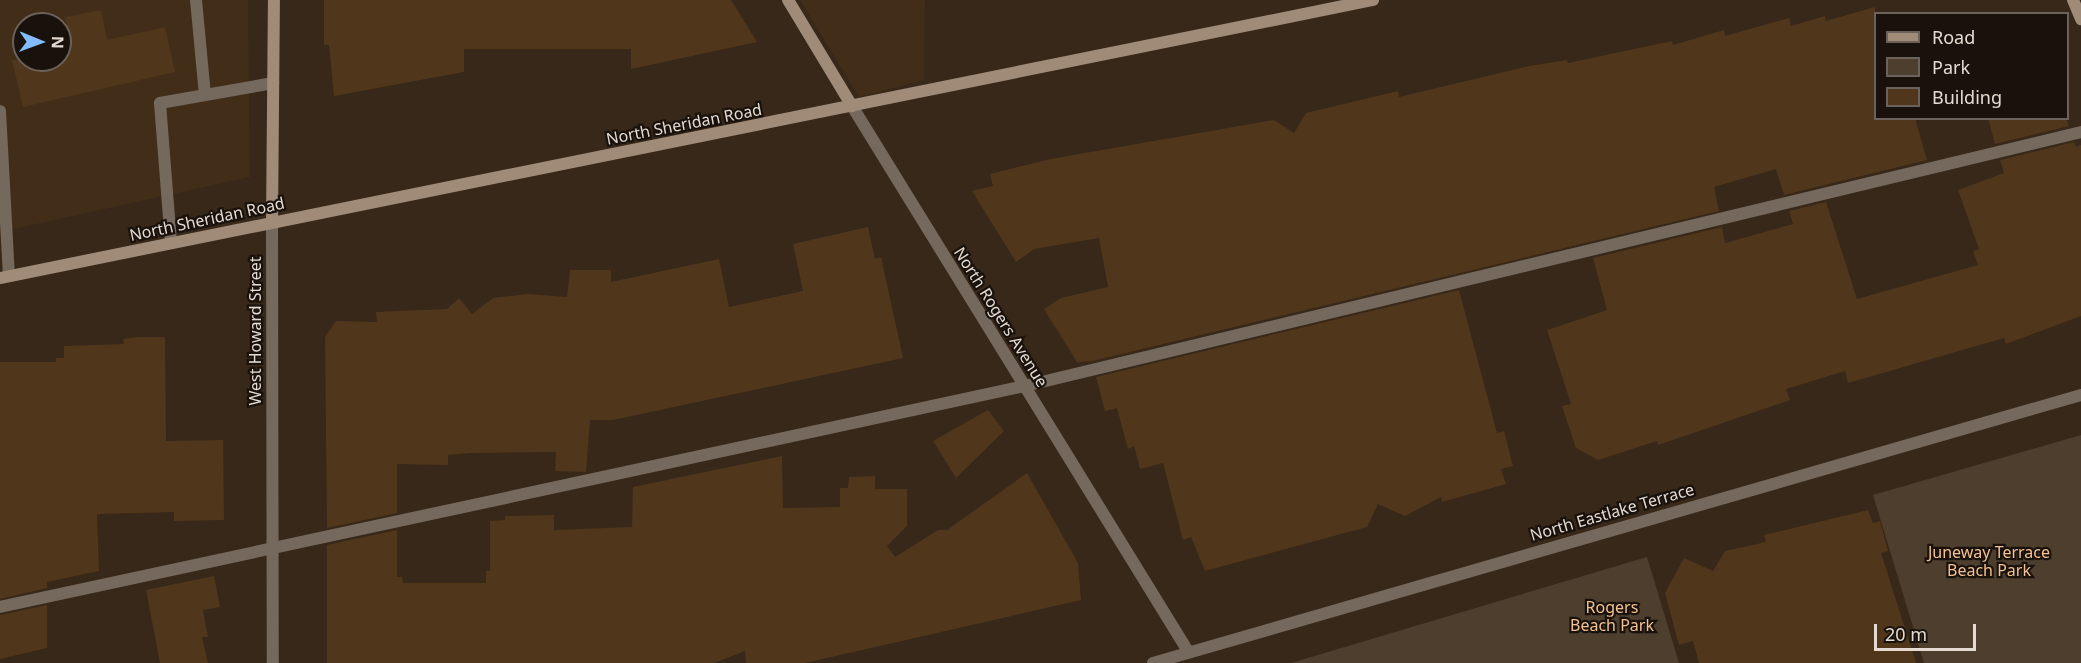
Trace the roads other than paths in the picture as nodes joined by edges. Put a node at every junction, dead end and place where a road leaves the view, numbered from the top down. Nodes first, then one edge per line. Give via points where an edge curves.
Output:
1 (196, 0) edge
2 (274, 0) edge
3 (788, 0) edge
4 (1373, 0) edge
5 (2073, 0) edge
6 (1347, 2) edge
7 (2081, 19) edge
8 (273, 83) junction
9 (205, 95) junction
10 (852, 106) junction
11 (0, 111) edge
12 (2081, 132) edge
13 (272, 222) junction
14 (171, 243) junction
15 (5, 277) edge
16 (1025, 387) junction
17 (2081, 395) edge
18 (272, 550) junction
19 (0, 607) edge
20 (1188, 651) junction
21 (273, 663) edge
22 (1153, 663) edge

1 - 9 street
2 - 8 main road, West Howard Street
3 - 10 main road, North Rogers Avenue
4 - 6 main road, North Sheridan Road
5 - 7 main road
6 - 10 main road, North Sheridan Road
8 - 9 street
8 - 13 main road, West Howard Street
9 - 14 street via 160,103
10 - 13 main road, North Sheridan Road
10 - 16 street, North Rogers Avenue
11 - 15 street
12 - 16 street
13 - 14 main road, North Sheridan Road
13 - 18 street, West Howard Street
14 - 15 main road, North Sheridan Road
16 - 18 street
16 - 20 street, North Rogers Avenue
17 - 20 street, North Eastlake Terrace
18 - 19 street
18 - 21 street, West Howard Street
20 - 22 street, North Eastlake Terrace

